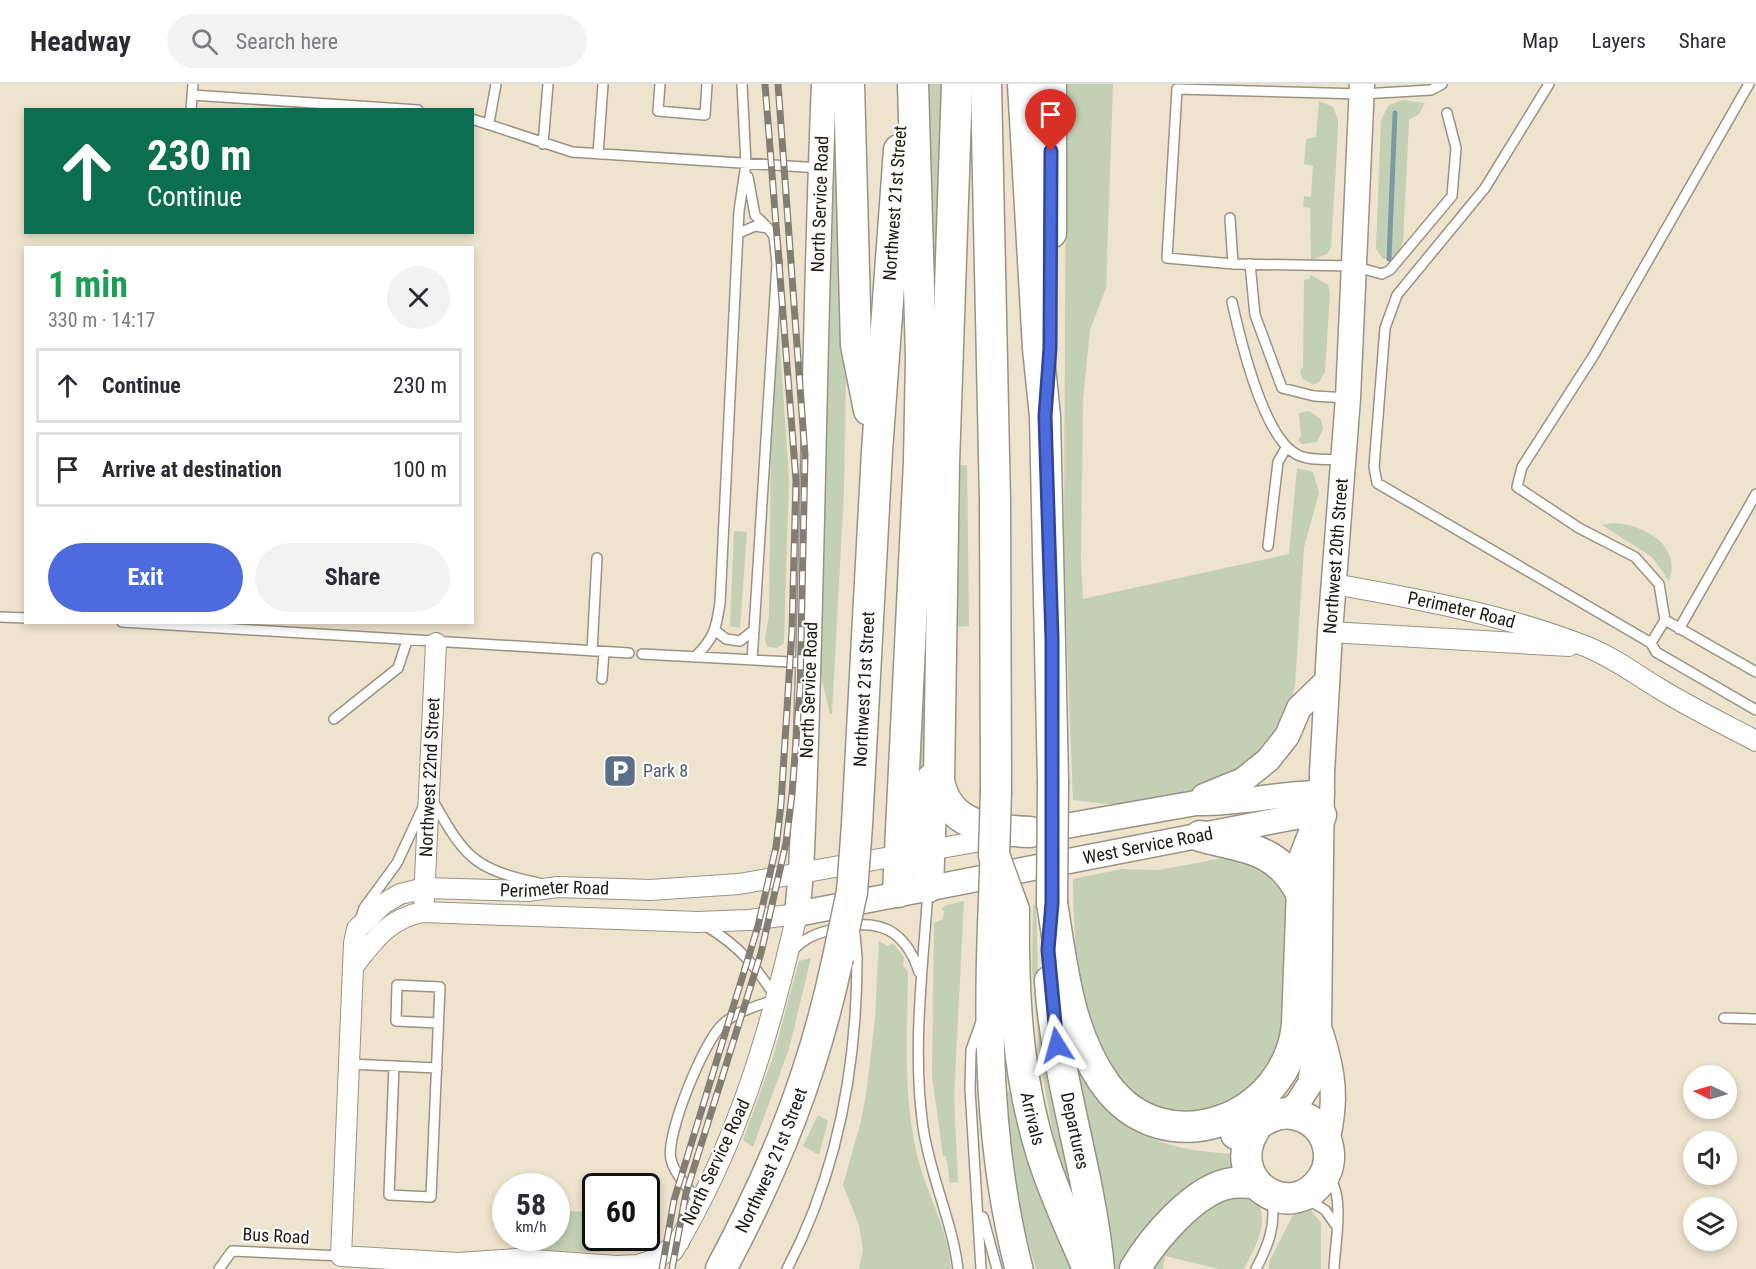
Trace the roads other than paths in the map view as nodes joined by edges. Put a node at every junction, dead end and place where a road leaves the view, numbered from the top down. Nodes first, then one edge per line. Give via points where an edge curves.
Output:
1 (193, 84) edge
2 (496, 84) edge
3 (548, 84) edge
4 (603, 84) edge
5 (660, 84) edge
6 (707, 84) edge
7 (742, 84) edge
8 (824, 84) edge
9 (849, 84) edge
10 (903, 84) edge
11 (913, 84) edge
12 (957, 84) edge
13 (986, 84) edge
14 (1023, 84) edge
15 (1051, 84) edge
16 (1442, 84) edge
17 (1549, 84) edge
18 (1749, 84) edge
19 (1362, 89) edge
20 (192, 95) junction
21 (293, 102) junction
22 (191, 108) edge
23 (286, 108) edge
24 (387, 108) edge
25 (1447, 113) dead end
26 (474, 119) edge
27 (489, 123) junction
28 (543, 144) junction
29 (598, 154) junction
30 (746, 164) junction
31 (820, 168) junction
32 (1230, 218) dead end
33 (768, 228) junction
34 (739, 233) junction
35 (1233, 264) junction
36 (1250, 264) junction
37 (1353, 266) junction
38 (1232, 302) dead end
39 (1348, 398) junction
40 (1045, 416) junction
41 (1286, 448) junction
42 (876, 451) junction
43 (1344, 460) junction
44 (1756, 494) edge
45 (1268, 546) dead end
46 (597, 558) dead end
47 (1334, 584) junction
48 (0, 617) edge
49 (24, 618) edge
50 (1665, 620) junction
51 (156, 624) edge
52 (226, 626) edge
53 (1679, 628) junction
54 (754, 630) junction
55 (716, 631) junction
56 (1330, 632) junction
57 (407, 641) junction
58 (436, 643) junction
59 (1651, 643) junction
60 (1586, 646) junction
61 (592, 651) junction
62 (604, 652) junction
63 (629, 653) dead end
64 (642, 654) dead end
65 (695, 657) junction
66 (752, 660) junction
67 (810, 663) junction
68 (1756, 672) edge
69 (602, 679) dead end
70 (1327, 681) junction
71 (1756, 710) edge
72 (334, 719) dead end
73 (1756, 741) edge
74 (937, 756) junction
75 (429, 794) junction
76 (1196, 803) junction
77 (1322, 804) junction
78 (1030, 832) junction
79 (1200, 836) junction
80 (929, 850) junction
81 (900, 855) junction
82 (801, 873) junction
83 (928, 886) junction
84 (558, 887) junction
85 (425, 888) junction
86 (898, 892) junction
87 (1302, 895) junction
88 (1052, 903) junction
89 (423, 912) junction
90 (1003, 912) junction
91 (797, 914) junction
92 (698, 922) junction
93 (357, 929) junction
94 (787, 956) junction
95 (847, 960) junction
96 (353, 967) junction
97 (920, 975) junction
98 (777, 999) junction
99 (989, 1001) junction
100 (1724, 1018) dead end
101 (1756, 1019) edge
102 (438, 1023) junction
103 (1319, 1026) junction
104 (349, 1064) junction
105 (394, 1066) junction
106 (437, 1068) junction
107 (1285, 1113) junction
108 (1181, 1126) junction
109 (1256, 1127) junction
110 (1327, 1142) junction
111 (1326, 1172) junction
112 (1274, 1192) junction
113 (978, 1200) junction
114 (699, 1202) junction
115 (1335, 1224) junction
116 (679, 1242) junction
117 (341, 1256) junction
118 (406, 1265) edge
119 (462, 1266) edge
120 (219, 1269) edge
121 (483, 1269) edge
122 (663, 1269) edge
123 (721, 1269) edge
124 (787, 1269) edge
125 (958, 1269) edge
126 (981, 1269) edge
127 (997, 1269) edge
128 (1019, 1269) edge
129 (1088, 1269) edge
130 (1099, 1269) edge
131 (1135, 1269) edge
132 (1256, 1269) edge
133 (1334, 1269) edge

1 - 20 lane
2 - 27 lane
3 - 28 lane
4 - 29 lane
5 - 6 lane via 658,111 705,115
7 - 30 lane
8 - 31 street, North Service Road
9 - 42 main road via 856,345
10 - 42 main road, Northwest 21st Street
11 - 81 main road via 919,462
12 - 74 main road
13 - 90 main road, Arrivals, bridge via 995,501 994,855
14 - 40 main road
15 - 40 main road via 1050,348
16 - 19 lane via 1431,90
17 - 59 lane via 1485,188 1397,295 1385,328 1375,475 1377,483
18 - 50 lane via 1594,355 1522,467 1517,487 1579,528 1635,557 1659,584
19 - 35 lane via 1177,89 1167,258
19 - 37 street, Northwest 20th Street
20 - 21 lane
20 - 22 lane
21 - 23 lane
21 - 24 lane
25 - 37 lane via 1456,148 1452,196 1390,270 1382,274
26 - 27 lane
27 - 28 lane
28 - 29 lane
29 - 30 lane
30 - 31 lane
30 - 33 lane via 755,215
30 - 34 lane
31 - 67 street, North Service Road
32 - 35 lane
33 - 34 lane via 755,226
33 - 54 lane via 774,236 777,264
34 - 55 lane
35 - 36 lane
36 - 37 lane
36 - 39 lane via 1256,315 1282,388 1314,396
37 - 39 street, Northwest 20th Street
38 - 41 lane via 1261,401
39 - 43 street, Northwest 20th Street
40 - 88 main road, Departures, bridge
41 - 43 lane via 1299,456
41 - 45 lane via 1278,462
42 - 95 main road, Northwest 21st Street, bridge
43 - 47 street, Northwest 20th Street
44 - 53 lane
46 - 61 lane
47 - 56 street, Northwest 20th Street
47 - 60 street, Perimeter Road via 1529,627
48 - 49 lane
50 - 53 lane
50 - 59 lane
51 - 52 lane
52 - 57 lane
53 - 68 lane
54 - 55 lane via 740,641 726,639
54 - 66 lane
55 - 65 lane
56 - 60 street, Perimeter Road
56 - 70 street, Northwest 20th Street
57 - 58 lane
57 - 72 lane via 398,668
58 - 61 lane
58 - 75 street, Northwest 22nd Street
59 - 71 lane via 1656,652
60 - 73 street, Perimeter Road
61 - 62 lane
62 - 63 lane
62 - 69 lane
64 - 65 lane
65 - 66 lane
66 - 67 lane
67 - 82 street, North Service Road
70 - 76 street via 1299,708 1287,736 1268,760 1244,780
70 - 77 street, Northwest 20th Street
74 - 78 main road via 941,791 952,813 977,824
74 - 80 main road
75 - 84 lane via 454,839 478,863 513,878
75 - 85 street, Northwest 22nd Street
75 - 93 lane via 397,863 364,908
76 - 77 street, West Service Road via 1280,794
76 - 78 street, West Service Road
77 - 79 street, West Service Road via 1295,816
77 - 87 main road via 1303,861
77 - 103 street, Northwest 20th Street
78 - 80 street, West Service Road
79 - 83 street, West Service Road
79 - 87 main road via 1268,855 1290,874
80 - 81 street, West Service Road
80 - 83 main road
81 - 82 street, West Service Road
81 - 86 main road
82 - 84 street, Perimeter Road via 739,884 668,889
82 - 91 street, North Service Road
83 - 86 street, West Service Road
83 - 97 lane
84 - 85 street, Perimeter Road via 528,891
85 - 89 street, Northwest 22nd Street
85 - 93 street, Perimeter Road via 391,898
86 - 91 street, West Service Road
87 - 108 main road via 1297,1024 1285,1070 1264,1096 1237,1114 1196,1126
88 - 108 main road via 1074,1015 1097,1071 1118,1098 1142,1118
88 - 130 main road, Departures via 1048,934 1054,1026 1093,1215
89 - 92 street, Perimeter Road
89 - 96 street, Perimeter Road via 396,920 378,935
90 - 99 main road
90 - 129 main road, Arrivals via 1028,1102 1052,1186
91 - 92 street, Perimeter Road
91 - 94 street, North Service Road
92 - 98 lane via 732,941
93 - 96 street
94 - 97 lane via 810,935 843,926 883,926 907,944
94 - 98 street, North Service Road
95 - 123 main road, Northwest 21st Street via 796,1109 770,1172
95 - 124 lane via 856,1025 846,1098 819,1194
96 - 104 street
97 - 125 lane via 923,1127 951,1228
98 - 114 street, North Service Road via 738,1118
98 - 114 lane via 737,1013 712,1034 703,1051 670,1148 673,1166
99 - 113 lane via 971,1050 970,1100
99 - 128 main road via 997,1149
100 - 101 lane
102 - 102 lane via 440,987 397,985 396,1021
102 - 106 lane
103 - 107 street, Northwest 20th Street via 1310,1084 1298,1104
103 - 110 street, Northwest 20th Street via 1333,1073 1332,1120
104 - 105 lane
104 - 117 street
105 - 106 lane
105 - 106 lane via 389,1195 400,1196 431,1197
107 - 109 main road
107 - 110 main road via 1315,1124
108 - 109 main road via 1219,1138
109 - 112 main road via 1249,1137 1246,1155 1249,1173
110 - 111 main road
111 - 112 main road via 1314,1188
111 - 115 lane via 1337,1194
112 - 115 lane via 1317,1203
112 - 131 main road via 1232,1183 1202,1198 1172,1220
112 - 132 lane via 1273,1226
113 - 126 lane
113 - 127 lane
114 - 116 street, North Service Road
115 - 133 lane
116 - 119 street via 656,1259 638,1265 517,1258
116 - 122 street, North Service Road
117 - 118 street
117 - 120 lane, Bus Road via 232,1251
118 - 119 street
119 - 121 street

